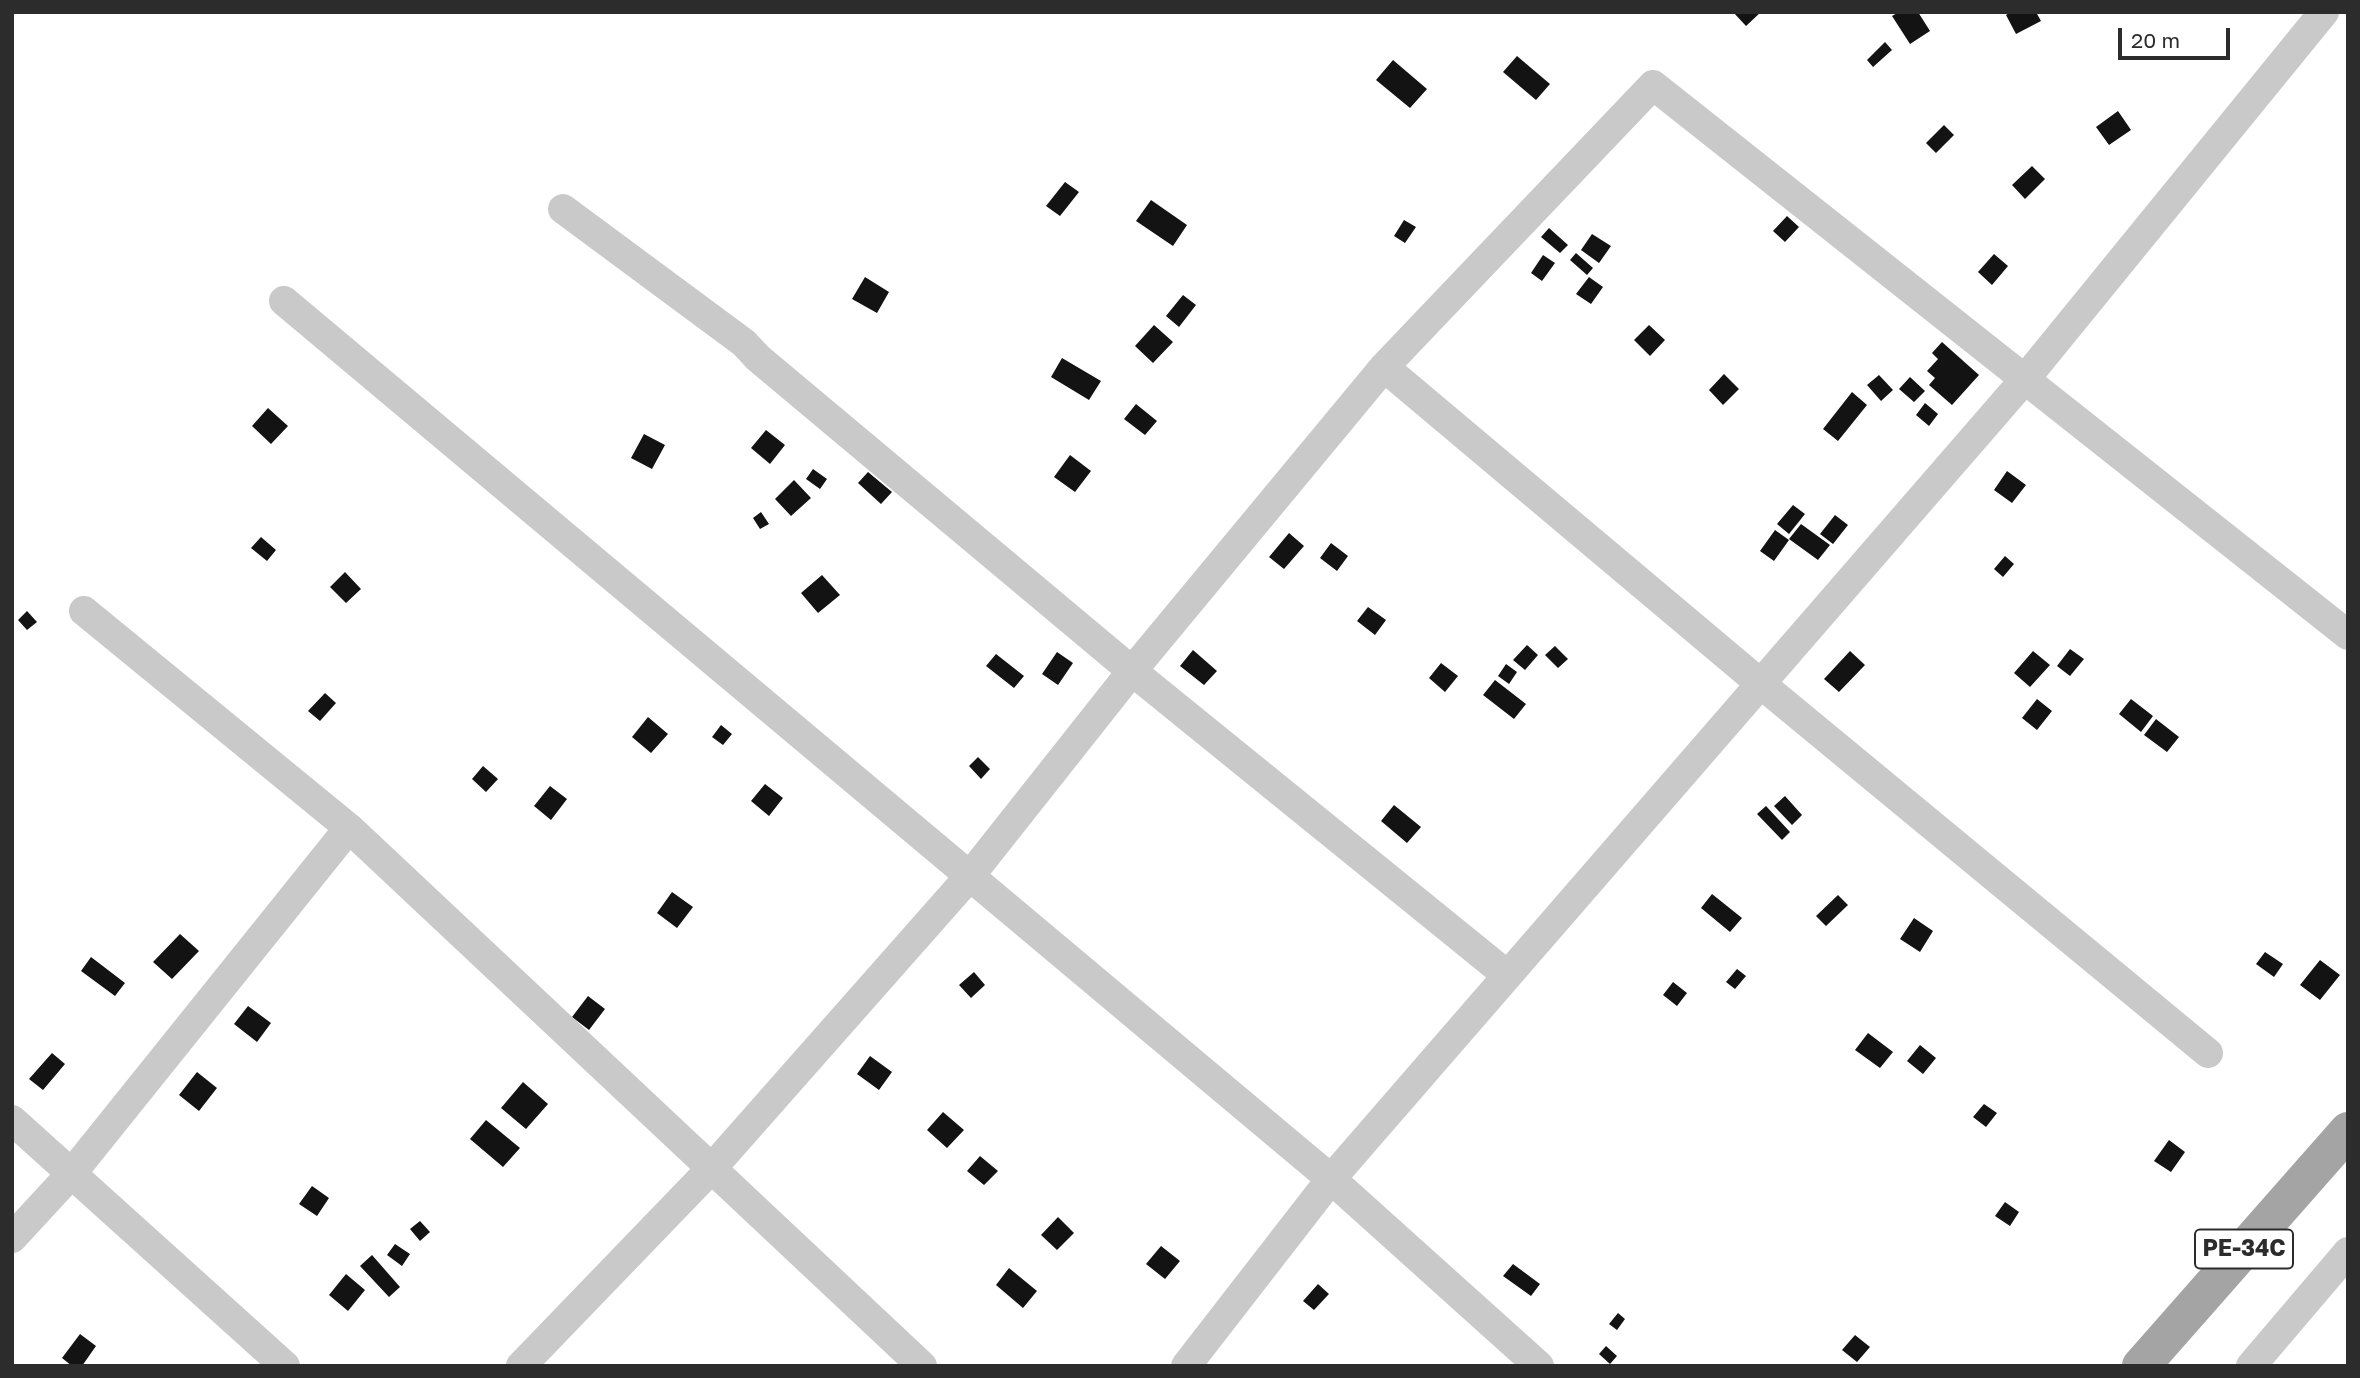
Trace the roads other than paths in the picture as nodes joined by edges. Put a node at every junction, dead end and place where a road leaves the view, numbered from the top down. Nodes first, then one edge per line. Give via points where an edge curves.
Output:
1 (2324, 12) edge
2 (563, 209) dead end
3 (285, 301) dead end
4 (1384, 367) junction
5 (2025, 379) junction
6 (84, 611) dead end
7 (2348, 635) edge
8 (1132, 671) junction
9 (1761, 684) junction
10 (349, 828) junction
11 (969, 877) junction
12 (1507, 975) junction
13 (2208, 1053) dead end
14 (12, 1120) edge
15 (2348, 1131) edge
16 (712, 1168) junction
17 (72, 1173) junction
18 (1331, 1179) junction
19 (12, 1238) edge
20 (2348, 1252) edge
21 (285, 1366) edge
22 (521, 1366) edge
23 (922, 1366) edge
24 (1186, 1366) edge
25 (1539, 1366) edge
26 (2141, 1366) edge
27 (2251, 1366) edge

1 - 5 street
2 - 8 street via 744,344
3 - 11 street
4 - 5 street via 1653,85
4 - 8 street
4 - 9 street
5 - 7 street
5 - 9 street
6 - 10 street
8 - 11 street
8 - 12 street
9 - 12 street
9 - 13 street
10 - 16 street
10 - 17 street
11 - 16 street
11 - 18 street
12 - 18 street
14 - 17 street
15 - 26 main road, PE-34C
16 - 22 street
16 - 23 street
17 - 19 street
17 - 21 street
18 - 24 street
18 - 25 street
20 - 27 street

